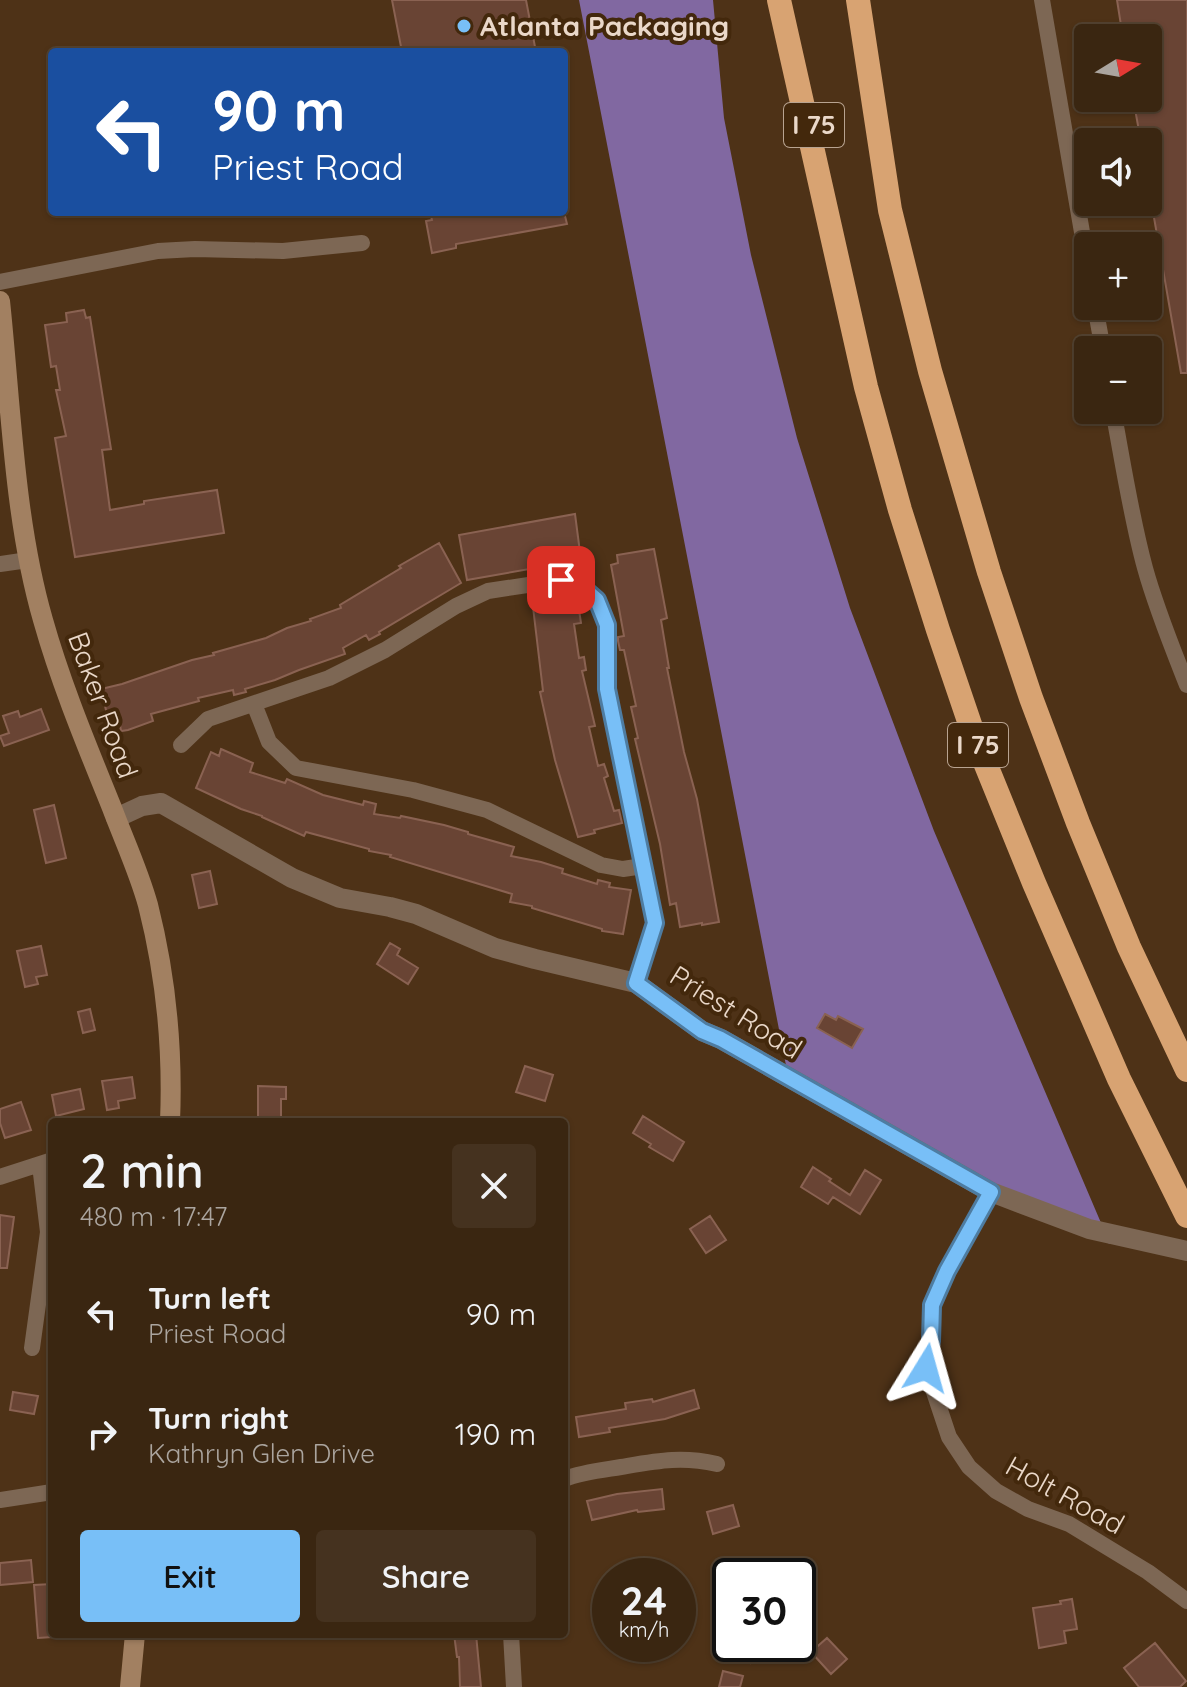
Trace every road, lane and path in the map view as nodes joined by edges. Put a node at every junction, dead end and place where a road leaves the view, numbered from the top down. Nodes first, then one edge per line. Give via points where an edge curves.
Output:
1 (779, 0) edge
2 (794, 0) edge
3 (858, 0) edge
4 (875, 0) edge
5 (1042, 0) edge
6 (890, 210) junction
7 (1082, 232) edge
8 (362, 243) dead end
9 (835, 251) junction
10 (0, 282) edge
11 (0, 301) edge
12 (1116, 424) edge
13 (28, 560) junction
14 (0, 564) edge
15 (1187, 685) edge
16 (254, 704) junction
17 (181, 745) dead end
18 (116, 818) junction
19 (643, 866) junction
20 (636, 983) junction
21 (1187, 1070) edge
22 (170, 1118) edge
23 (46, 1163) edge
24 (0, 1177) edge
25 (991, 1192) junction
26 (1187, 1216) edge
27 (1187, 1251) edge
28 (32, 1348) dead end
29 (717, 1464) dead end
30 (568, 1478) edge
31 (48, 1493) edge
32 (0, 1500) edge
33 (1187, 1601) edge
34 (135, 1638) edge
35 (511, 1638) edge
36 (130, 1687) edge
37 (514, 1687) edge

1 - 9 highway
2 - 9 highway, I 75
3 - 6 highway, I 75
4 - 6 highway
5 - 7 street
6 - 21 highway, I 75 via 959,472 1031,698 1129,947
8 - 10 street via 283,251 158,251
9 - 26 highway, I 75 via 900,510 973,733 1119,1079
11 - 13 main road, Baker Road
12 - 15 street via 1145,568
13 - 14 street
13 - 18 main road, Baker Road via 68,698
16 - 17 street via 208,719
16 - 19 street via 269,742 296,768 487,810 601,865
16 - 19 street via 329,678 488,591 561,580 581,586 597,600 607,625 607,689
18 - 20 street, Priest Road via 161,803 292,878 340,898 416,914 495,948
18 - 22 main road, Baker Road via 147,903 161,962
19 - 20 street via 655,923
20 - 25 street, Priest Road via 702,1031
23 - 24 street
23 - 28 street via 48,1232
25 - 27 street, Priest Road via 1089,1229
25 - 33 street, Holt Road via 932,1305 926,1368 949,1437 969,1467 996,1491 1069,1524
29 - 30 street via 665,1460
31 - 32 street
34 - 36 main road
35 - 37 street

